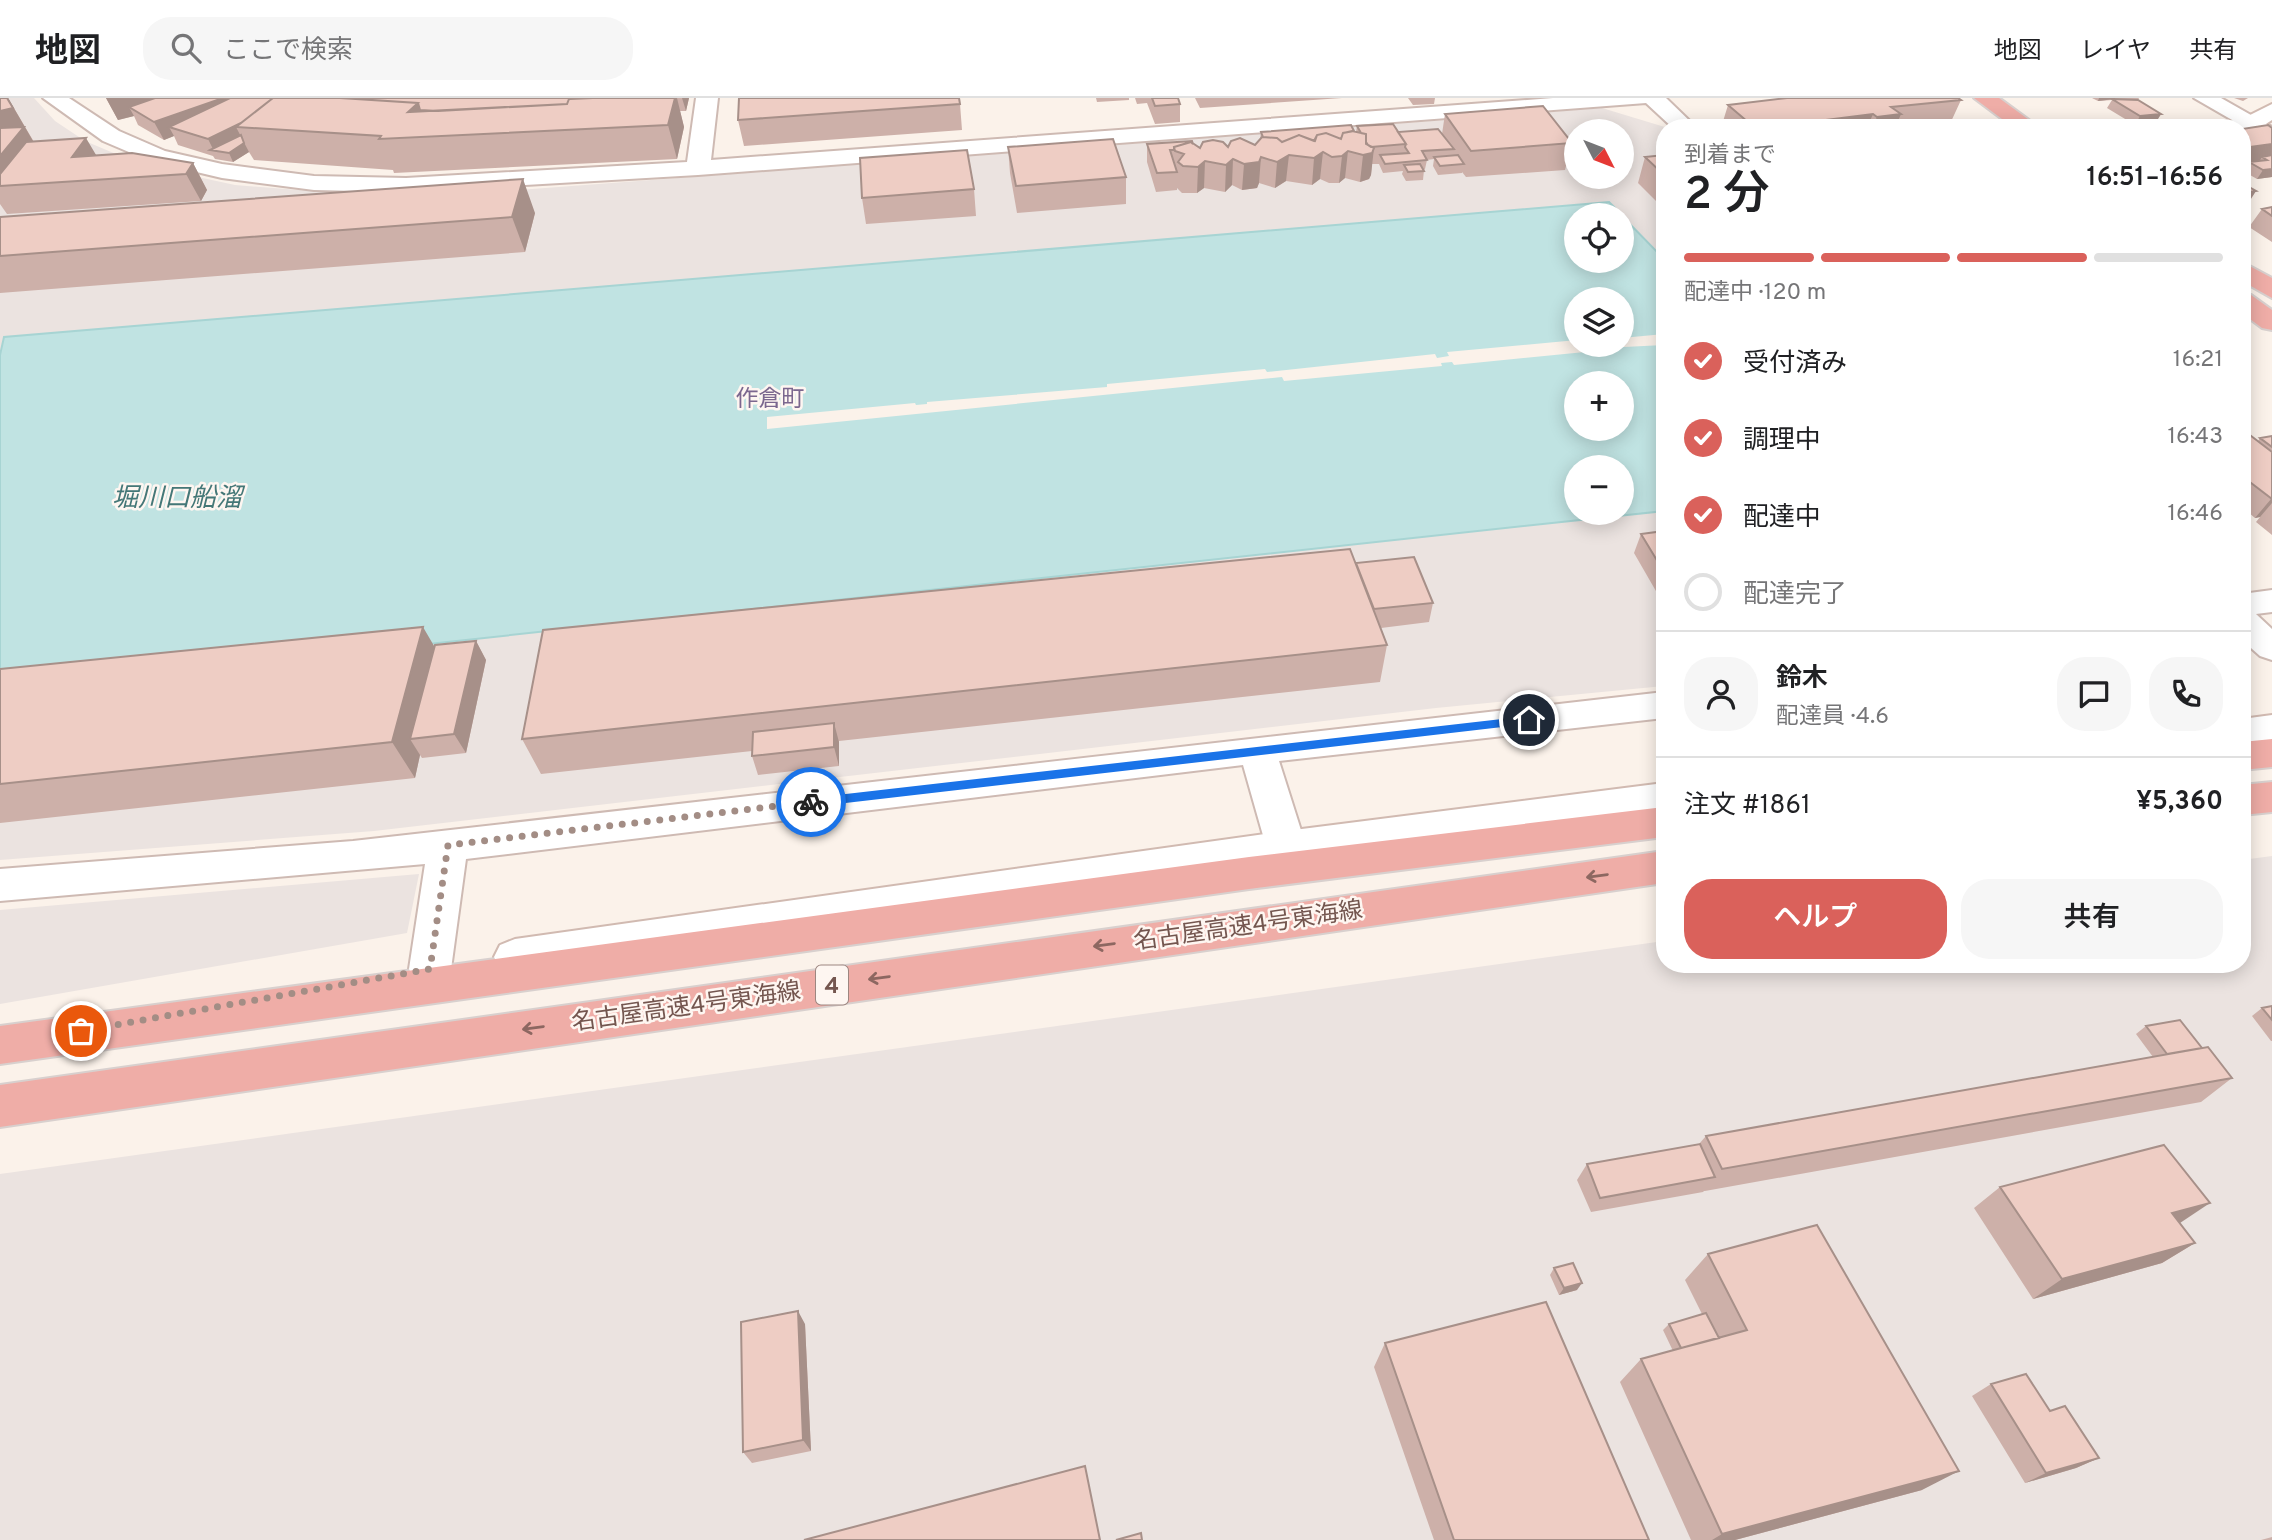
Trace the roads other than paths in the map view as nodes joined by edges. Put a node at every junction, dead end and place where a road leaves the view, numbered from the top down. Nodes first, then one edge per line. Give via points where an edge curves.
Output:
1 (54, 98) edge
2 (708, 98) edge
3 (1641, 98) edge
4 (1653, 98) edge
5 (2205, 98) edge
6 (1977, 110) edge
7 (2272, 111) edge
8 (1676, 119) edge
9 (2003, 119) edge
10 (2241, 119) edge
11 (2251, 123) edge
12 (2251, 125) edge
13 (2272, 136) edge
14 (698, 168) junction
15 (2251, 276) edge
16 (2272, 290) edge
17 (2251, 307) edge
18 (2272, 322) edge
19 (2272, 601) edge
20 (2251, 604) edge
21 (2251, 629) edge
22 (2272, 648) edge
23 (1656, 706) edge
24 (2272, 728) edge
25 (2251, 731) edge
26 (1257, 750) junction
27 (2272, 753) edge
28 (2251, 755) edge
29 (2272, 797) edge
30 (1656, 798) edge
31 (2251, 799) edge
32 (1656, 823) edge
33 (448, 845) junction
34 (1286, 846) junction
35 (1656, 868) edge
36 (0, 885) edge
37 (430, 969) junction
38 (0, 1045) edge
39 (0, 1106) edge

1 - 14 street via 111,136 158,156 222,171 314,183 406,185
2 - 14 street
3 - 14 street
4 - 8 street
5 - 10 street
6 - 9 highway
7 - 11 street
12 - 13 street
15 - 16 highway
17 - 18 highway
19 - 20 street
21 - 22 street
23 - 26 street
24 - 25 street
26 - 33 street
26 - 34 street
27 - 28 highway
29 - 31 highway
30 - 34 street
32 - 38 highway, 名古屋高速4号東海線 / 4 via 1236,875
33 - 36 street via 353,858
33 - 37 street
34 - 37 street
35 -> 39 highway, 名古屋高速4号東海線 / 4
37 - 38 street

